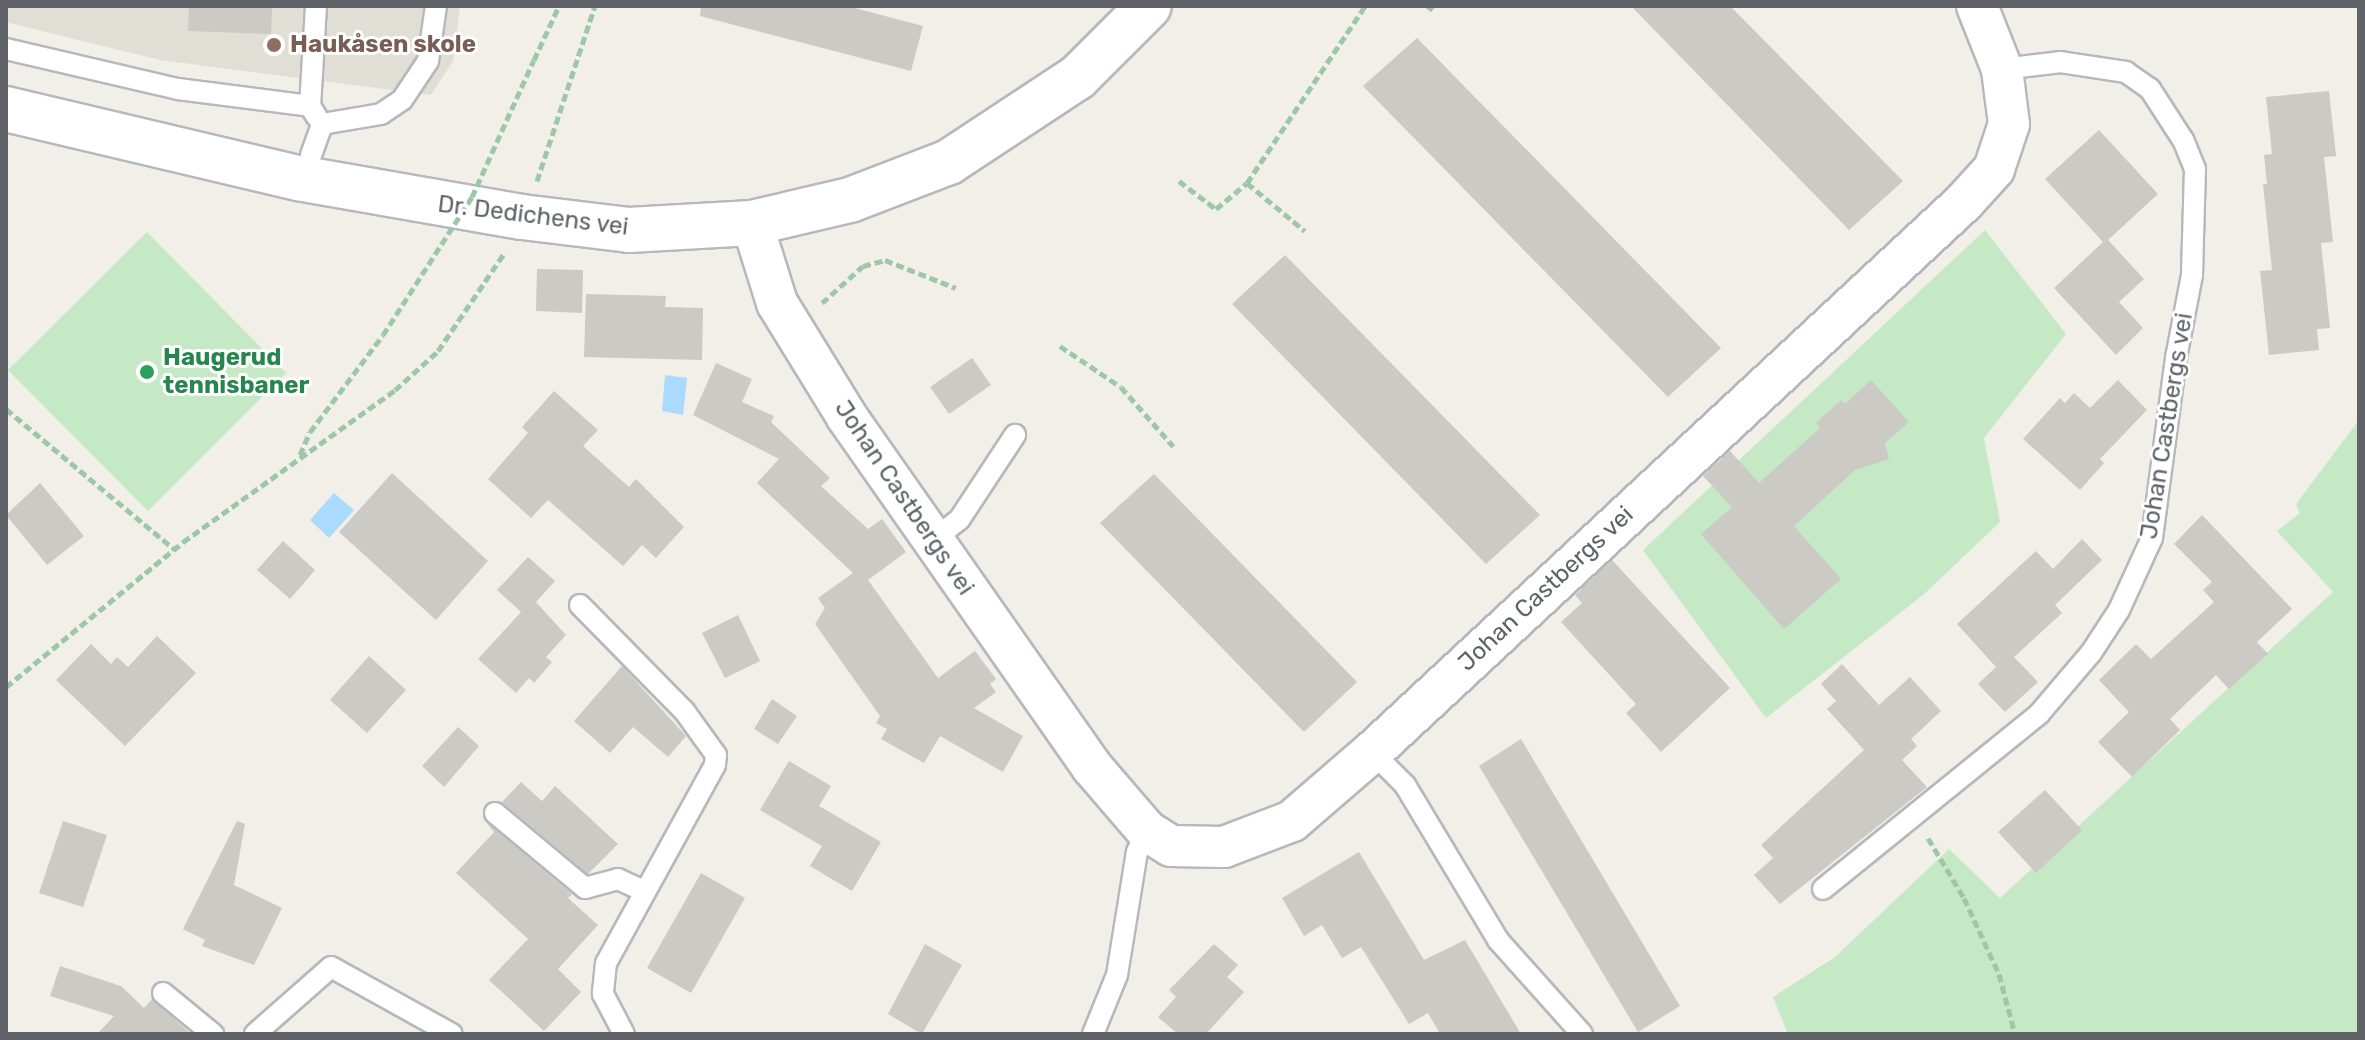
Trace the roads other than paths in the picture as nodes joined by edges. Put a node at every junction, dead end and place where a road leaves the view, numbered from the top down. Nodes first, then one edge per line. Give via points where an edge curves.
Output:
1 (316, 6) edge
2 (436, 6) edge
3 (1149, 6) edge
4 (1977, 6) edge
5 (6, 49) edge
6 (2002, 69) junction
7 (6, 109) edge
8 (316, 115) junction
9 (311, 155) dead end
10 (752, 223) junction
11 (1015, 435) dead end
12 (933, 540) junction
13 (580, 605) dead end
14 (1372, 752) junction
15 (495, 813) dead end
16 (1147, 831) junction
17 (1823, 889) dead end
18 (642, 890) junction
19 (163, 993) dead end
20 (213, 1034) edge
21 (255, 1034) edge
22 (452, 1034) edge
23 (624, 1034) edge
24 (1093, 1034) edge
25 (1582, 1034) edge

1 - 8 lane
2 - 8 lane via 428,61 402,100 381,114
3 - 10 street, Dr. Dedichens vei via 1078,77 949,162 850,200
4 - 6 street, Johan Castbergs vei
5 - 8 lane
6 - 14 street, Johan Castbergs vei via 2009,124 1994,169 1964,202
6 - 17 lane, Johan Castbergs vei via 2023,63 2095,64 2126,72 2150,89 2195,169 2192,275 2152,538 2136,577 2091,653 2039,714
7 - 10 street, Dr. Dedichens vei via 313,182 522,217 629,230
8 - 9 lane
10 - 12 street, Johan Castbergs vei via 777,303 847,417
11 - 12 lane via 959,520
12 - 16 street, Johan Castbergs vei via 1039,695
13 - 18 lane via 685,712 716,755
14 - 16 street, Johan Castbergs vei via 1292,821 1248,842 1200,849 1171,846
14 - 25 lane via 1405,785 1498,940
15 - 18 lane via 585,888 618,879
16 - 24 lane via 1137,852 1117,975
18 - 23 lane via 606,963 603,994
19 - 20 lane
21 - 22 lane via 319,974 339,967

